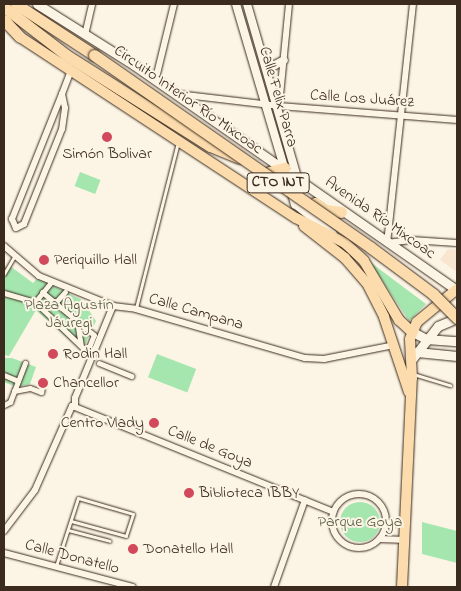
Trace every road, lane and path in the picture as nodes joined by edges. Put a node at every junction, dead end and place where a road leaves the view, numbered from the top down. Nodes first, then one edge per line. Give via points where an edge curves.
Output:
1 (16, 4) edge
2 (37, 4) edge
3 (92, 4) edge
4 (174, 4) edge
5 (236, 4) edge
6 (247, 4) edge
7 (289, 4) edge
8 (413, 4) edge
9 (4, 7) edge
10 (4, 20) edge
11 (4, 30) edge
12 (85, 35) junction
13 (20, 37) junction
14 (284, 60) junction
15 (266, 64) junction
16 (71, 71) junction
17 (157, 74) dead end
18 (62, 94) junction
19 (176, 94) junction
20 (266, 104) junction
21 (279, 106) junction
22 (402, 115) junction
23 (457, 120) edge
24 (178, 139) junction
25 (284, 168) junction
26 (269, 172) junction
27 (297, 177) junction
28 (289, 186) junction
29 (341, 212) junction
30 (296, 218) junction
31 (337, 238) junction
32 (387, 243) junction
33 (457, 243) edge
34 (4, 246) edge
35 (14, 257) junction
36 (4, 274) edge
37 (52, 281) junction
38 (457, 289) edge
39 (42, 292) junction
40 (66, 292) dead end
41 (4, 293) edge
42 (35, 302) junction
43 (55, 303) junction
44 (114, 306) junction
45 (136, 309) junction
46 (457, 318) edge
47 (77, 321) junction
48 (411, 331) junction
49 (426, 339) junction
50 (457, 341) edge
51 (394, 345) junction
52 (81, 346) junction
53 (415, 356) junction
54 (457, 356) edge
55 (25, 363) dead end
56 (99, 363) dead end
57 (412, 374) junction
58 (4, 375) edge
59 (131, 376) dead end
60 (18, 381) junction
61 (450, 385) dead end
62 (42, 388) dead end
63 (14, 391) junction
64 (411, 398) junction
65 (4, 405) edge
66 (75, 407) junction
67 (305, 500) junction
68 (334, 512) junction
69 (71, 521) junction
70 (386, 523) junction
71 (405, 524) junction
72 (68, 530) junction
73 (4, 532) edge
74 (379, 540) junction
75 (406, 540) junction
76 (110, 541) dead end
77 (4, 553) edge
78 (56, 567) junction
79 (133, 587) edge
80 (274, 587) edge
81 (402, 587) edge

1 - 46 highway, Circuito Interior Río Mixcoac / CTO INT, bridge via 384,257
2 - 12 main road, Avenida Río Mixcoac / CTO INT
3 - 12 street
4 - 17 street
5 - 20 street, Calle Felix Parra
6 - 15 street, Calle Felix Parra
7 - 14 street
8 - 22 street
9 - 26 highway via 66,55 210,146
10 - 13 highway, CTO INT
11 - 13 main road, CTO INT
12 - 19 main road, Avenida Río Mixcoac / CTO INT
13 - 16 main road, CTO INT
14 - 15 street via 275,65
14 - 21 street
15 - 21 street, Calle Felix Parra
16 - 18 street
16 - 24 main road, CTO INT
18 - 18 street via 12,219 16,228 24,224 62,129 65,108
19 - 20 street, Calle Los Juárez
19 - 25 main road, Avenida Río Mixcoac / CTO INT
20 - 21 street, Calle Los Juárez
20 - 25 street, Calle Felix Parra
21 - 22 street, Calle Los Juárez
21 - 27 street, Calle Felix Parra
22 - 23 street, Calle Los Juárez
22 - 32 street
24 - 30 main road, CTO INT
24 - 45 lane
25 - 26 highway
25 - 27 main road, Avenida Río Mixcoac / CTO INT
25 - 28 street, Calle Felix Parra
26 - 28 highway
27 - 29 main road, Avenida Río Mixcoac / CTO INT
28 - 29 highway via 325,210
28 - 31 street, Calle Felix Parra via 295,204
29 - 32 main road, Avenida Río Mixcoac / CTO INT
30 - 31 main road, CTO INT
30 - 51 main road, CTO INT via 312,236 345,258 360,275 372,291
31 - 48 main road, CTO INT via 364,261 399,320
32 - 33 street via 412,240
32 - 38 main road, Avenida Río Mixcoac / CTO INT
34 - 35 street, Calle Campana
35 - 36 lane
35 - 37 street, Calle Campana
37 - 39 street
37 - 44 street, Calle Campana
38 - 48 main road via 429,310
39 - 42 street
39 - 43 street
40 - 43 street
41 - 42 street
42 - 52 street
43 - 47 street
44 - 45 street, Calle Campana
44 - 66 street via 75,398
45 - 51 street, Calle Campana via 315,359
46 - 49 main road via 441,324
47 - 52 street
47 - 52 street via 94,335 87,352
48 - 49 main road
48 - 53 main road, CTO INT
49 - 50 main road
49 - 53 main road
51 - 64 main road, CTO INT
53 - 54 main road
53 - 57 main road, CTO INT
55 - 60 street
56 - 59 street
57 - 61 lane
57 - 64 main road, CTO INT
58 - 60 street
60 - 63 street
62 - 63 street via 41,392 30,388
63 - 65 street via 10,402
64 - 71 main road, CTO INT
66 - 67 street, Calle de Goya
66 - 73 street via 72,406 35,490
67 - 68 street, Calle de Goya
67 - 80 street
68 - 70 street via 345,498 366,495 380,504
68 - 74 street via 333,529 344,544 362,548
69 - 69 lane via 78,498 133,514 126,536
69 - 72 lane
70 - 71 street
70 - 74 street
71 - 75 main road, CTO INT
72 - 76 lane
72 - 78 lane
74 - 75 street
75 - 81 main road, CTO INT
77 - 78 street, Calle Donatello
78 - 79 street, Calle Donatello

